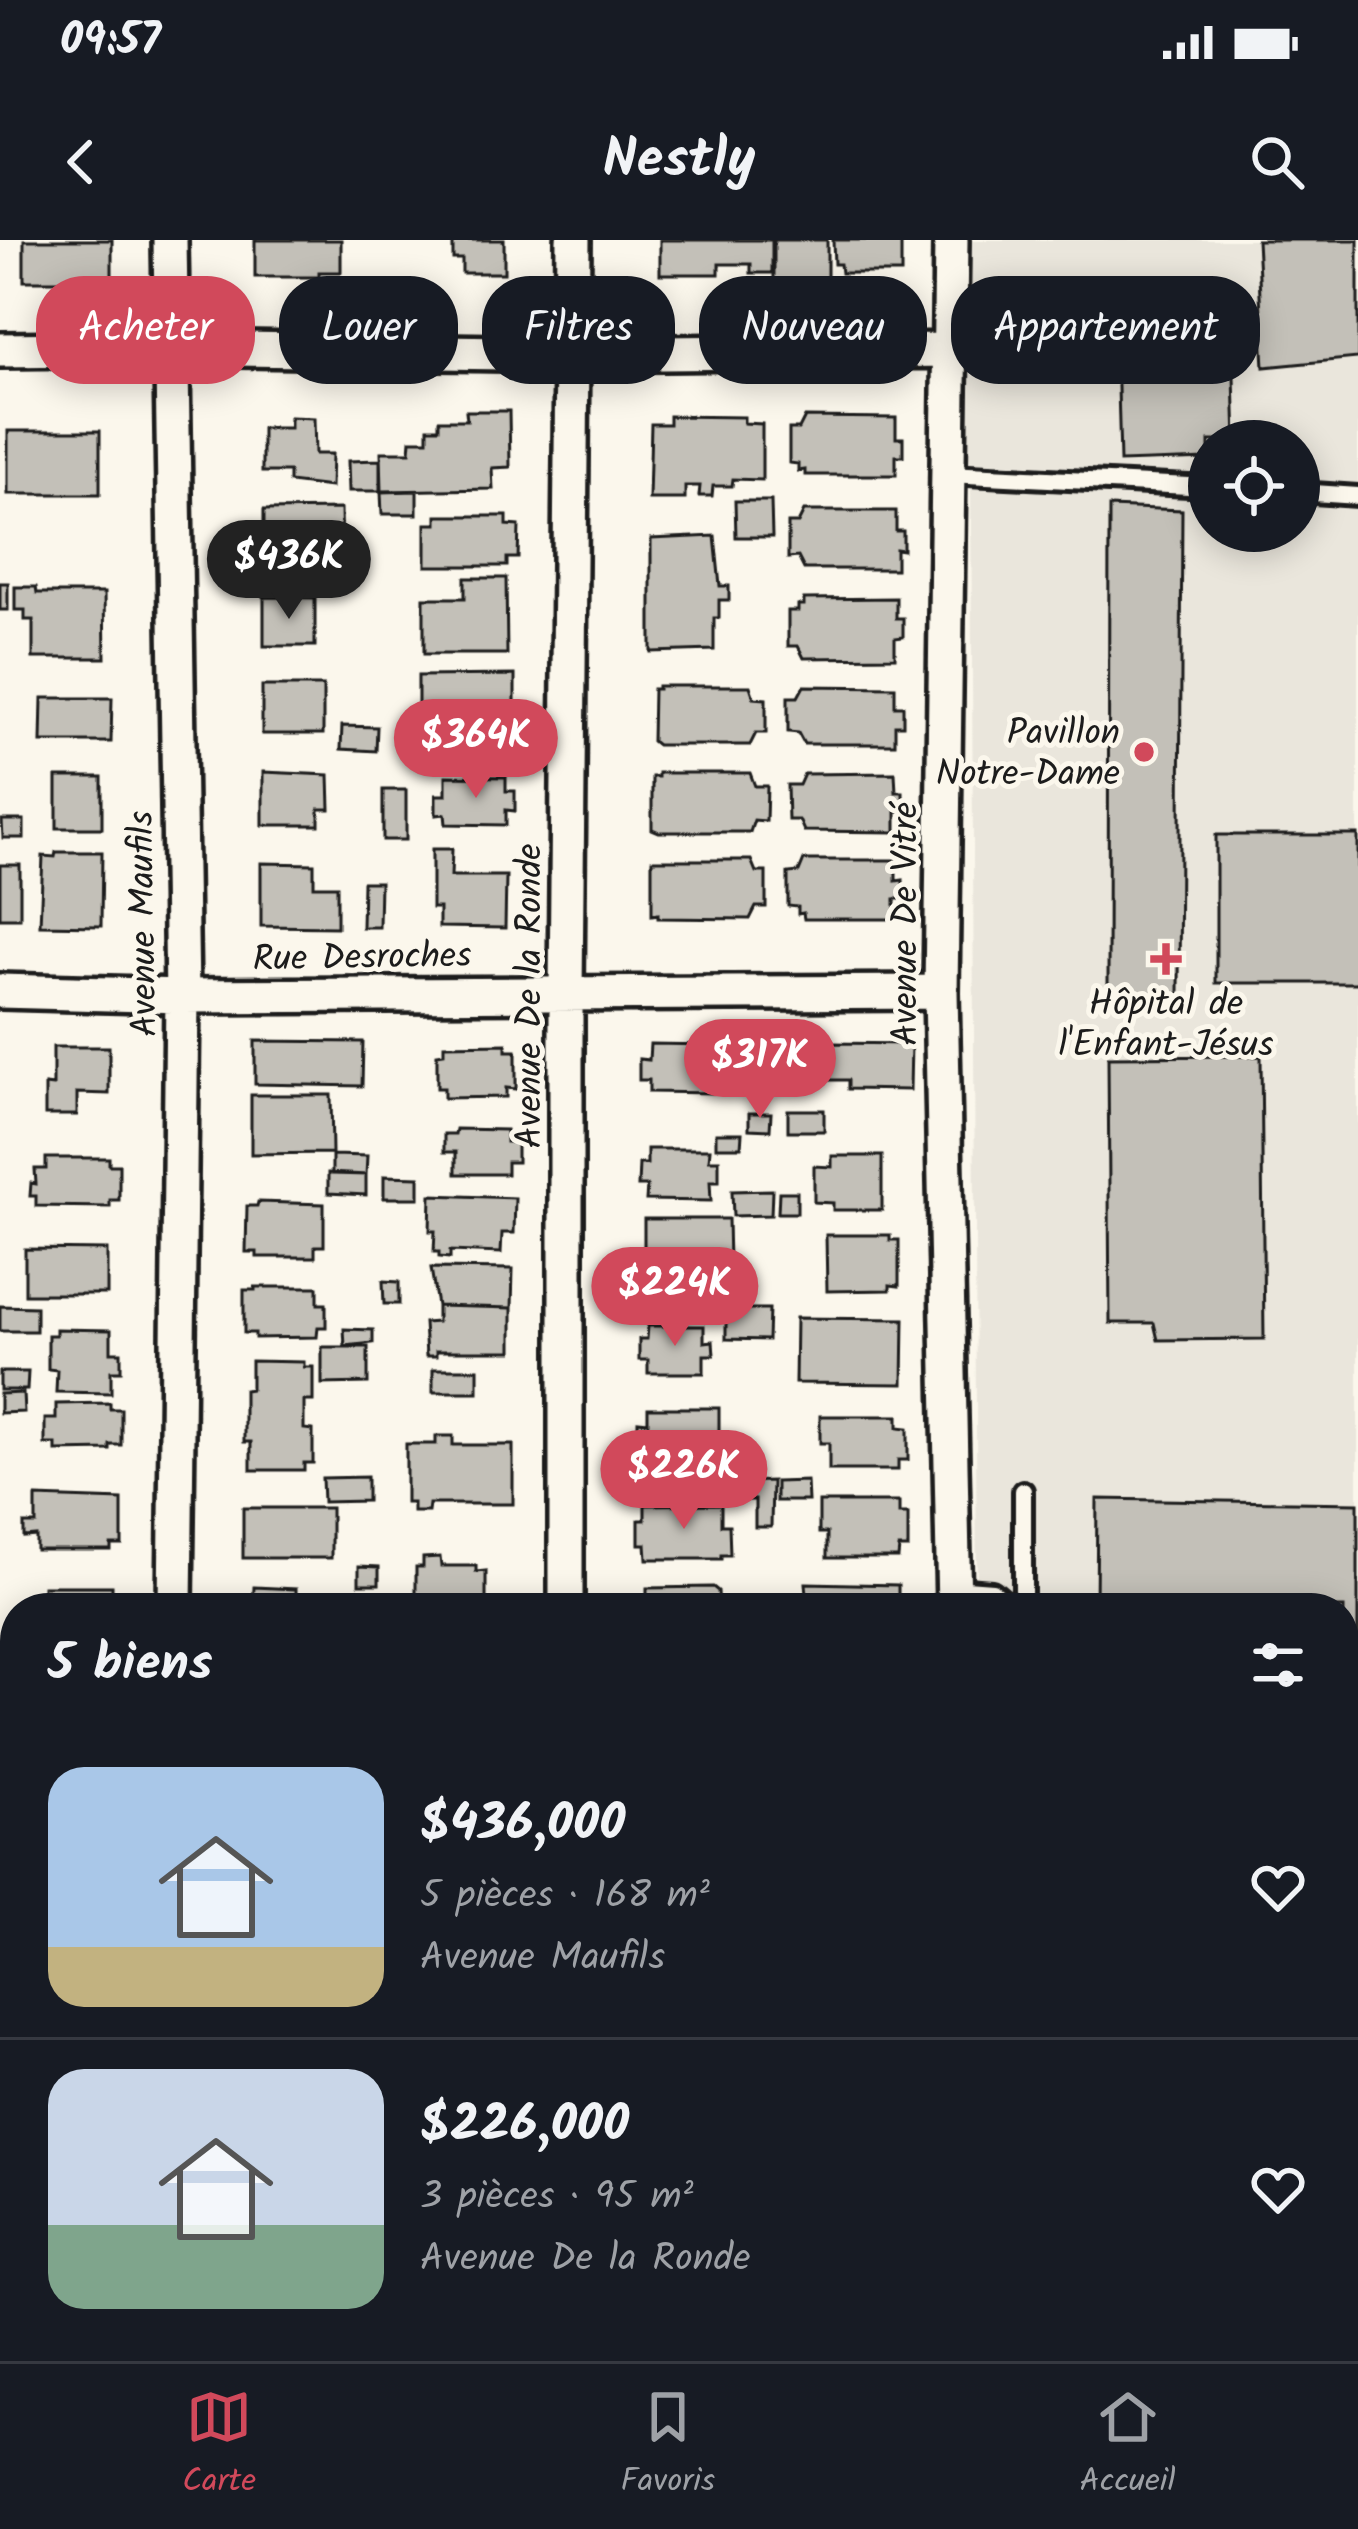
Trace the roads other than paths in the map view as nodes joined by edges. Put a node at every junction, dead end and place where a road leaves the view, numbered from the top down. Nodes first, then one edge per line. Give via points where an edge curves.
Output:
1 (170, 240) edge
2 (573, 240) edge
3 (952, 240) edge
4 (170, 276) edge
5 (573, 276) edge
6 (952, 276) edge
7 (255, 349) edge
8 (0, 350) edge
9 (36, 350) edge
10 (951, 350) edge
11 (482, 353) edge
12 (675, 353) edge
13 (951, 381) edge
14 (171, 384) edge
15 (573, 384) edge
16 (948, 473) junction
17 (1188, 486) edge
18 (1320, 493) edge
19 (1358, 496) edge
20 (0, 991) edge
21 (566, 992) junction
22 (941, 992) junction
23 (182, 996) junction
24 (1023, 1492) dead end
25 (176, 1593) edge
26 (566, 1593) edge
27 (954, 1593) edge
28 (1023, 1593) edge

1 - 4 street, Avenue Maufils
2 - 5 street, Avenue De la Ronde
3 - 6 street, Avenue De Vitré
7 - 11 street
8 - 9 street
10 - 12 street
13 - 16 street, Avenue De Vitré
14 - 23 street, Avenue Maufils
15 - 21 street, Avenue De la Ronde
16 - 17 lane
16 - 22 street, Avenue De Vitré
18 - 19 lane
20 - 23 street, Rue Desroches
21 - 22 street, Rue Desroches
21 - 23 street, Rue Desroches
21 - 26 street, Avenue De la Ronde
22 - 27 street, Avenue De Vitré
23 - 25 street, Avenue Maufils
24 - 28 lane

